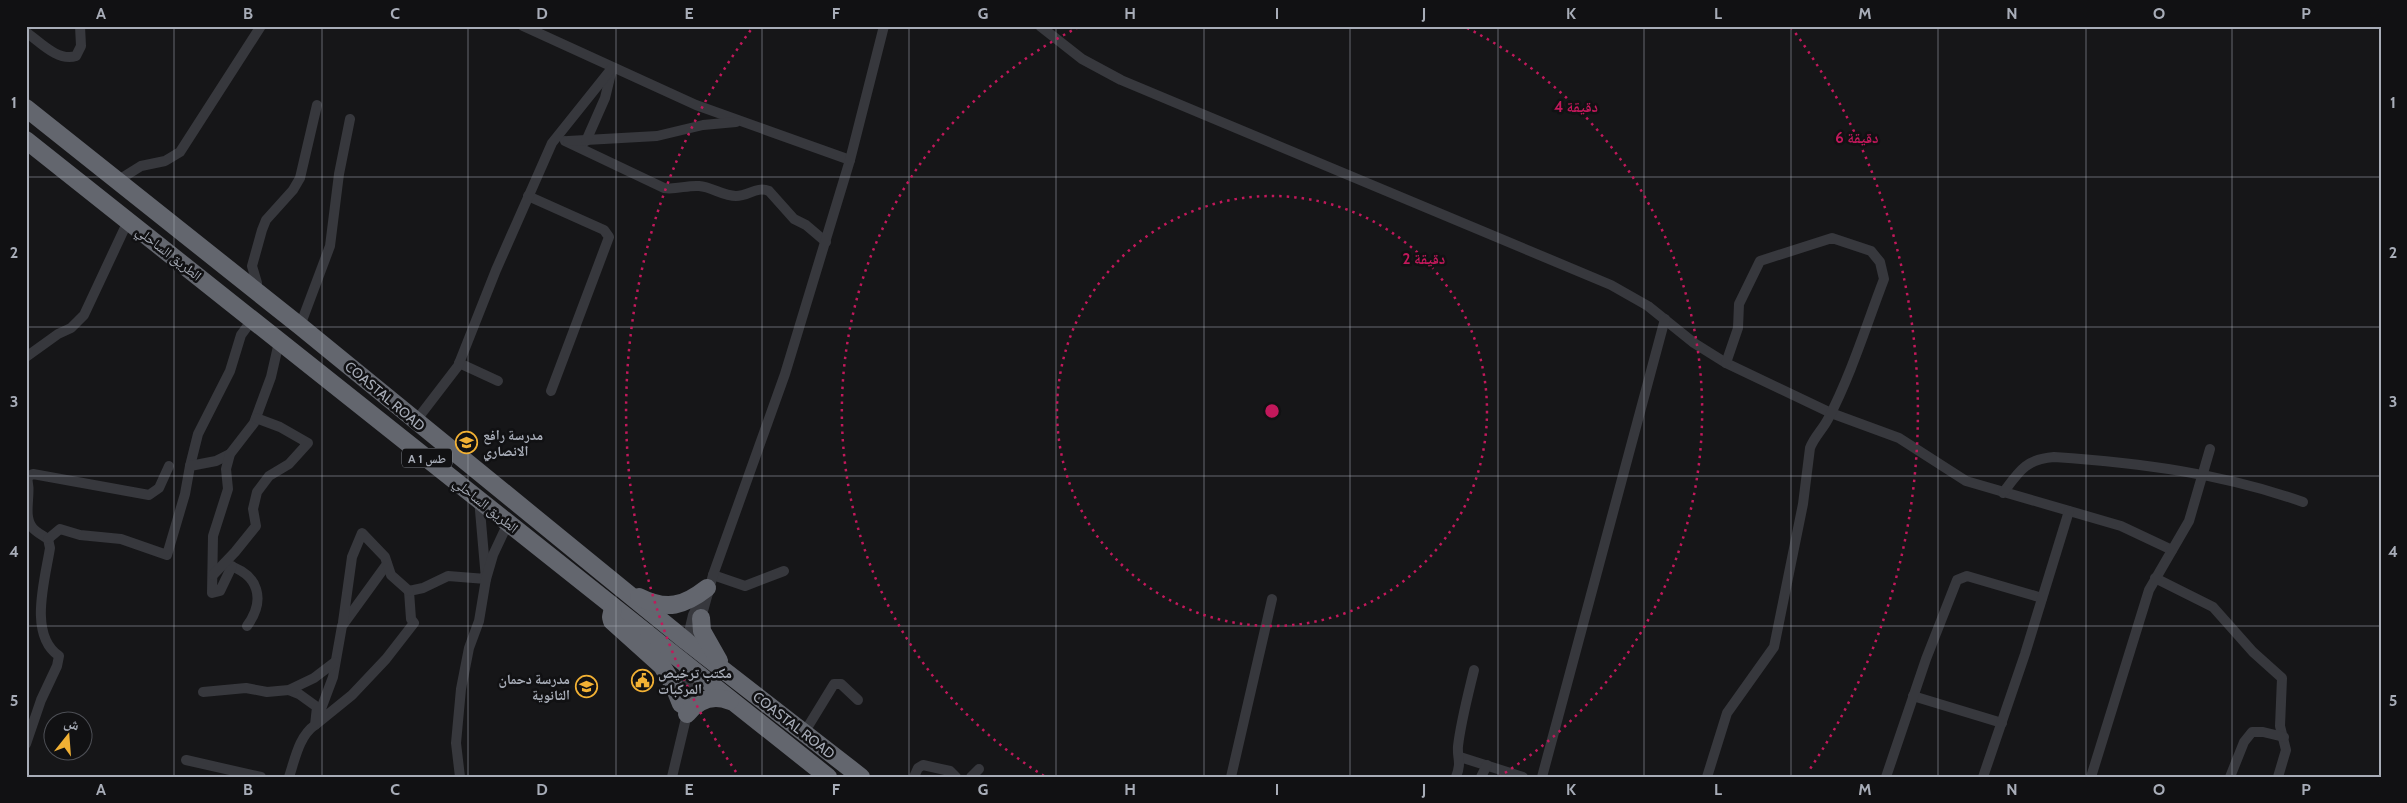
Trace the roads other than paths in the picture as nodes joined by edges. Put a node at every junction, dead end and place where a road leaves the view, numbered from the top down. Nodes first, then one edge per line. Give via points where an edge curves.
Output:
1 (80, 26) edge
2 (261, 26) edge
3 (523, 26) edge
4 (884, 26) edge
5 (1040, 26) edge
6 (26, 32) edge
7 (612, 68) junction
8 (317, 105) dead end
9 (26, 108) edge
10 (350, 120) dead end
11 (741, 122) junction
12 (26, 140) edge
13 (565, 141) junction
14 (586, 141) junction
15 (552, 143) junction
16 (850, 160) junction
17 (117, 181) junction
18 (528, 196) junction
19 (128, 221) junction
20 (826, 242) junction
21 (257, 292) junction
22 (1666, 319) junction
23 (252, 320) junction
24 (300, 326) junction
25 (279, 342) junction
26 (26, 357) edge
27 (459, 363) junction
28 (1726, 364) junction
29 (498, 381) dead end
30 (551, 391) dead end
31 (1831, 413) junction
32 (256, 418) junction
33 (415, 422) junction
34 (2210, 449) dead end
35 (230, 454) junction
36 (169, 466) dead end
37 (190, 466) junction
38 (2203, 473) junction
39 (27, 477) edge
40 (2003, 493) junction
41 (479, 500) junction
42 (2302, 502) dead end
43 (2069, 510) junction
44 (508, 523) junction
45 (48, 539) junction
46 (2172, 550) junction
47 (387, 564) junction
48 (228, 565) junction
49 (784, 571) dead end
50 (213, 574) junction
51 (2155, 578) junction
52 (486, 580) junction
53 (711, 581) junction
54 (625, 590) junction
55 (409, 591) junction
56 (2042, 598) junction
57 (1272, 599) dead end
58 (613, 608) junction
59 (701, 618) junction
60 (247, 626) dead end
61 (342, 626) junction
62 (689, 643) junction
63 (335, 662) junction
64 (688, 665) junction
65 (724, 670) junction
66 (1474, 670) dead end
67 (289, 690) junction
68 (203, 692) dead end
69 (1913, 696) junction
70 (858, 700) dead end
71 (732, 702) junction
72 (683, 716) junction
73 (2002, 723) junction
74 (315, 726) junction
75 (804, 733) junction
76 (2284, 737) junction
77 (26, 744) edge
78 (1460, 757) junction
79 (186, 760) dead end
80 (1487, 765) junction
81 (979, 769) dead end
82 (261, 777) edge
83 (289, 777) edge
84 (460, 777) edge
85 (672, 777) edge
86 (828, 777) edge
87 (861, 777) edge
88 (914, 777) edge
89 (956, 777) edge
90 (971, 777) edge
91 (1231, 777) edge
92 (1456, 777) edge
93 (1481, 777) edge
94 (1523, 777) edge
95 (1542, 777) edge
96 (1707, 777) edge
97 (1886, 777) edge
98 (1983, 777) edge
99 (2091, 777) edge
100 (2230, 777) edge
101 (2278, 777) edge

1 - 6 street via 81,46 76,56 70,58 58,55
2 - 17 street via 180,152 170,160 141,166
3 - 7 street
4 - 16 street
5 - 22 street via 1082,59 1121,80 1612,285
7 - 11 street
7 - 14 street via 605,98
7 - 15 street
8 - 21 street via 300,178 266,220 262,230 252,266
9 - 17 highway, COASTAL ROAD / A 1 طس
10 - 24 street via 330,246
11 - 14 street via 702,125 657,136
11 - 16 street
12 - 19 highway, الطريق الساحلي / A 1 طس
13 - 14 street
13 - 15 street
13 - 20 street via 664,188 698,186 734,196 757,189 770,191 794,219
15 - 18 street
16 - 20 street
17 - 21 highway, COASTAL ROAD / A 1 طس
18 - 27 street
18 - 30 street via 604,230 609,236
19 - 23 highway, الطريق الساحلي / A 1 طس
19 - 26 street via 84,315 71,328
20 - 53 street via 785,374
21 - 24 highway, COASTAL ROAD / A 1 طس
22 - 28 street
22 - 95 street
23 - 25 highway, الطريق الساحلي / A 1 طس
23 - 37 street via 241,335 230,371 198,434
24 - 33 highway, COASTAL ROAD / A 1 طس
25 - 32 street
25 - 41 highway, الطريق الساحلي / A 1 طس
27 - 29 street
27 - 33 street
28 - 31 street
28 - 31 street via 1738,328 1739,304 1760,261 1832,238 1872,251 1880,262 1884,279
31 - 40 street via 1892,435 1957,477
31 - 96 street via 1810,448 1804,504 1774,647 1727,713
32 - 35 street via 244,439
32 - 48 street via 308,443 289,464 269,476 257,492 253,509 256,526
33 - 54 highway, COASTAL ROAD / A 1 طس
34 - 38 street
35 - 37 street via 216,462
35 - 50 street via 226,469 228,489 213,536
36 - 39 street via 159,488 150,495 33,474
37 - 45 street via 167,555 121,539 80,535 60,529
38 - 40 street via 2087,459 2042,458 2023,467
38 - 42 street via 2254,485
38 - 46 street via 2189,521
39 - 45 street via 28,518 32,528
40 - 43 street
41 - 44 highway, الطريق الساحلي / A 1 طس
41 - 52 street
43 - 46 street via 2121,526
43 - 56 street
44 - 52 street
44 - 58 highway, الطريق الساحلي / A 1 طس
45 - 77 street via 50,548 39,622 50,650 59,656
46 - 51 street
47 - 55 street via 391,575
47 - 61 street
47 - 61 street via 385,557 362,533 352,557
48 - 50 street
48 - 50 street via 220,591 212,593
48 - 60 street via 252,579 259,600
49 - 53 street via 745,586
51 - 76 street via 2213,607 2253,652 2281,675 2280,726
51 - 99 street via 2142,610
52 - 55 street via 448,576
52 - 84 street via 461,689 456,743
53 - 54 highway via 686,602 669,605 650,602
53 - 59 street
53 - 62 street via 693,616
54 - 62 highway, COASTAL ROAD / A 1 طس
55 - 74 street via 414,624 352,695
56 - 69 street via 1972,577 1960,577 1947,603
56 - 73 street
57 - 91 street
58 - 64 highway, الطريق الساحلي / A 1 طس
58 - 72 highway via 612,622 662,666 673,684
59 - 62 street
59 - 65 highway via 705,638
61 - 63 street
62 - 64 street
62 - 65 highway, COASTAL ROAD / A 1 طس
63 - 67 street via 314,678
63 - 74 street via 333,677
64 - 71 highway, الطريق الساحلي / A 1 طس
64 - 72 street
65 - 75 highway, COASTAL ROAD / A 1 طس
66 - 78 street via 1458,746
67 - 68 street via 267,692 246,688
67 - 74 street via 317,707
69 - 73 street
69 - 97 street
70 - 75 street via 841,684 834,684
71 - 72 highway via 718,698 703,700
71 - 86 highway, الطريق الساحلي / A 1 طس
72 - 85 street
73 - 98 street
74 - 83 street via 300,743
75 - 87 highway, COASTAL ROAD / A 1 طس
76 - 100 street via 2252,732 2244,742
76 - 101 street via 2286,750
78 - 80 street
78 - 92 street
79 - 82 street
80 - 93 street
80 - 94 street
81 - 90 street
88 - 89 street via 923,765 950,771

